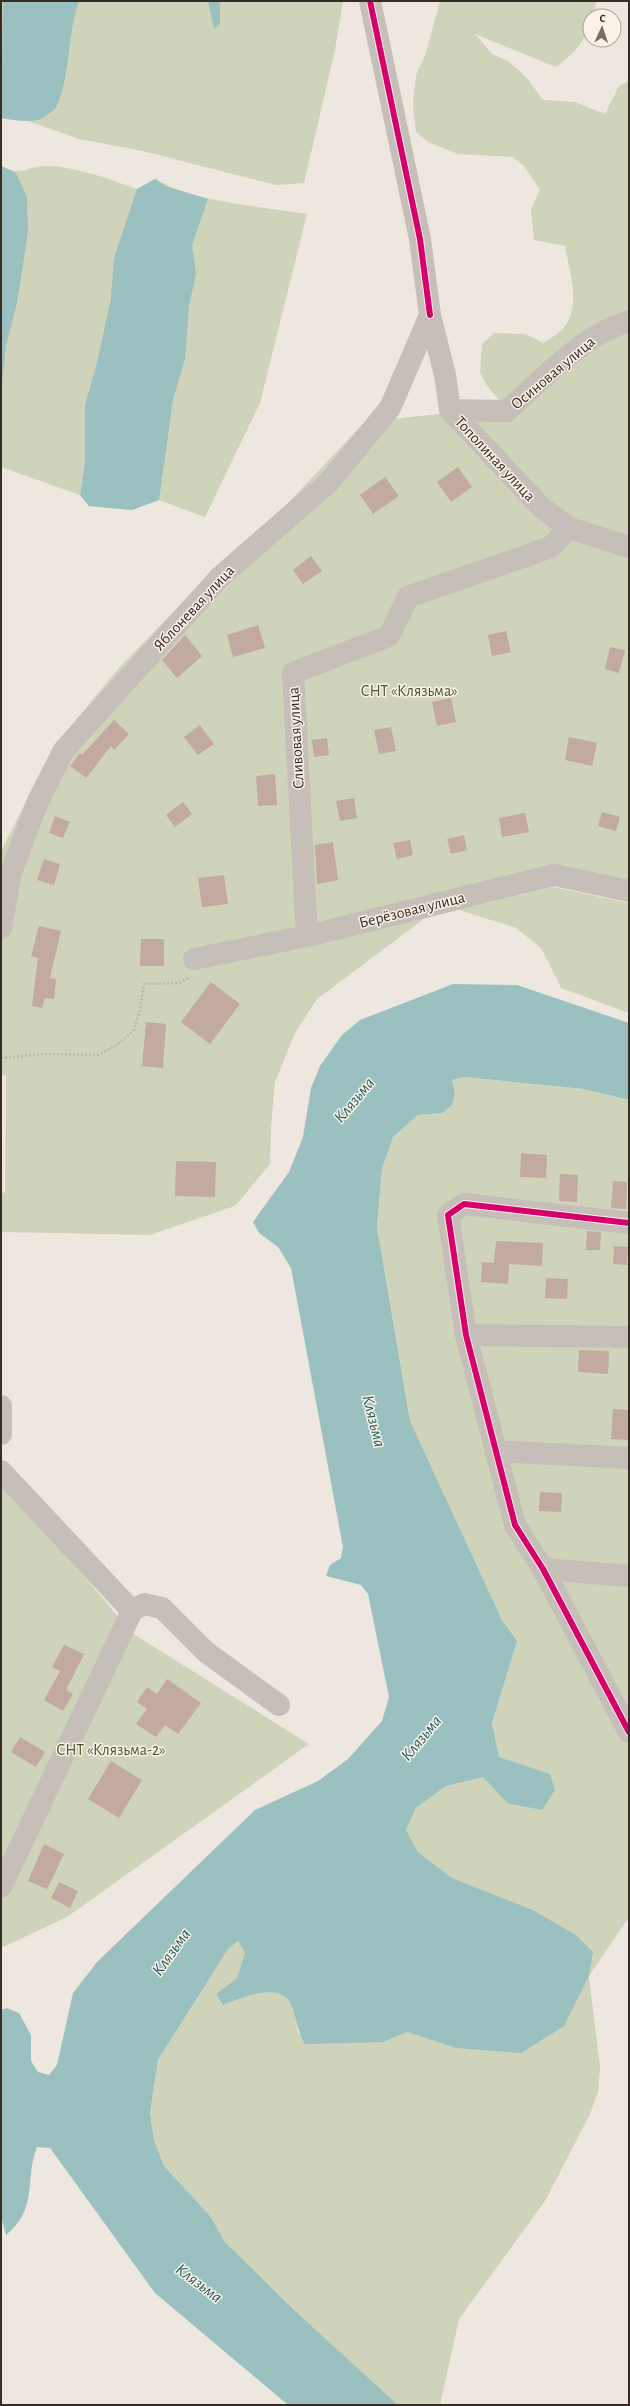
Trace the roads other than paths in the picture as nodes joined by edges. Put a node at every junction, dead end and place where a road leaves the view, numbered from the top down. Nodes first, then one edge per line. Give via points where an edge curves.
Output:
1 (370, 1) edge
2 (430, 315) junction
3 (629, 321) edge
4 (450, 410) junction
5 (569, 528) junction
6 (629, 547) edge
7 (629, 891) edge
8 (1, 928) edge
9 (307, 936) junction
10 (194, 959) road end
11 (629, 1223) edge
12 (466, 1335) junction
13 (629, 1337) edge
14 (1, 1406) edge
15 (1, 1434) edge
16 (495, 1451) junction
17 (629, 1458) edge
18 (1, 1471) edge
19 (543, 1569) junction
20 (629, 1576) edge
21 (132, 1611) junction
22 (619, 1694) edge
23 (279, 1705) dead end
24 (629, 1732) edge
25 (1, 1887) edge

1 - 2 street, Тополиная улица via 420,238
2 - 4 street, Тополиная улица via 445,375
2 - 8 street, Яблоневая улица via 390,408 329,482 220,577 64,750 38,801 11,872
3 - 4 street, Осиновая улица via 610,327 564,359 507,411
4 - 5 street, Тополиная улица via 542,508
5 - 6 street, Тополиная улица
5 - 9 street, Сливовая улица via 551,547 408,597 389,636 293,673
7 - 9 street, Берёзовая улица via 554,875
9 - 10 street, Берёзовая улица
11 - 12 street via 464,1204 448,1215
12 - 13 street
12 - 16 street
14 - 15 street
16 - 17 street
16 - 19 street via 515,1525
18 - 21 street
19 - 20 street
19 - 22 street
21 - 23 street via 144,1604 162,1608 206,1652
21 - 25 street
22 - 24 street

